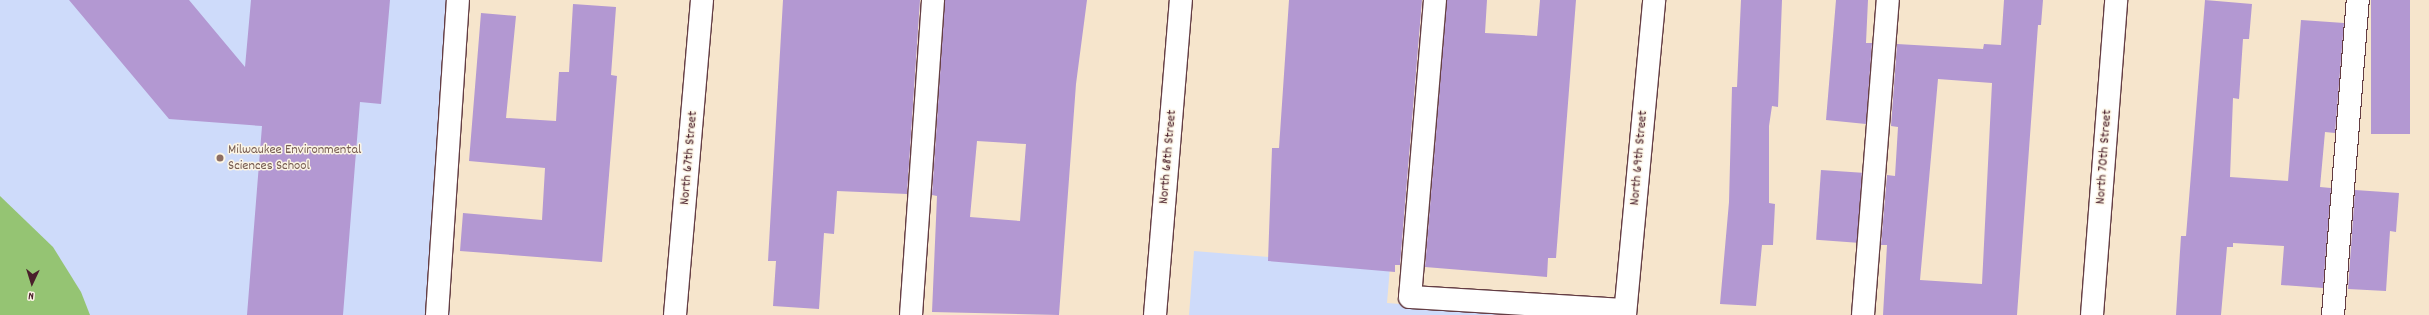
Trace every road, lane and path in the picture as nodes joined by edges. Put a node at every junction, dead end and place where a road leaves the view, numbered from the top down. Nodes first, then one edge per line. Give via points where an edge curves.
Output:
1 (458, 0) edge
2 (702, 0) edge
3 (933, 0) edge
4 (1181, 0) edge
5 (1435, 0) edge
6 (1654, 0) edge
7 (1888, 0) edge
8 (2116, 0) edge
9 (2358, 0) edge
10 (1625, 313) edge
11 (437, 315) edge
12 (675, 315) edge
13 (911, 315) edge
14 (1155, 315) edge
15 (1863, 315) edge
16 (2092, 315) edge
17 (2333, 315) edge

1 - 11 street
2 - 12 street, North 67th Street
3 - 13 street
4 - 14 street, North 68th Street
5 - 10 street via 1410,297
6 - 10 street, North 69th Street
7 - 15 street
8 - 16 street, North 70th Street
9 - 17 street

